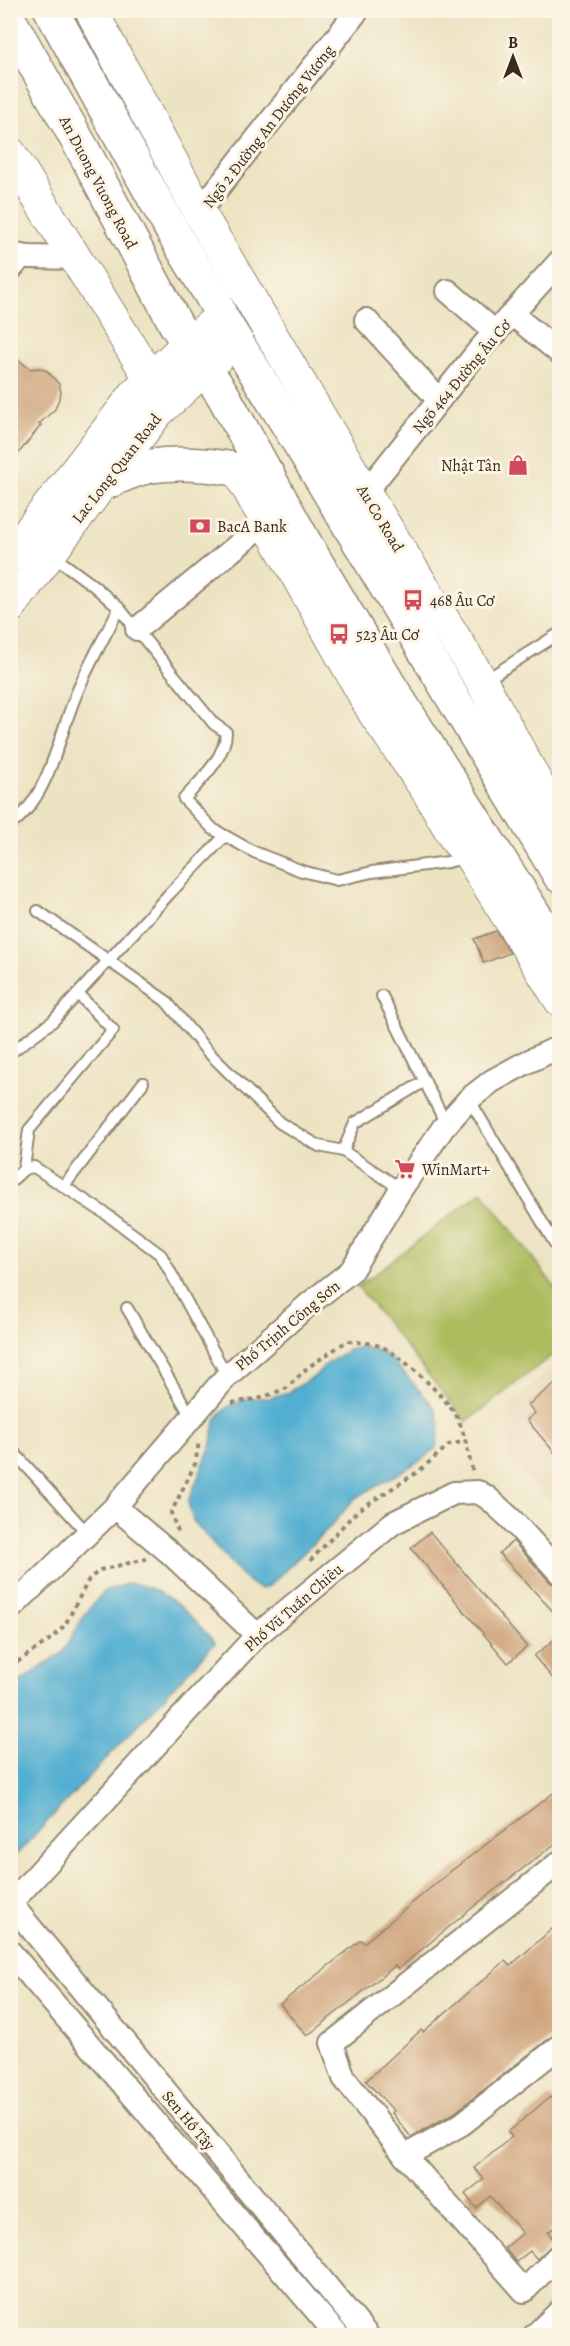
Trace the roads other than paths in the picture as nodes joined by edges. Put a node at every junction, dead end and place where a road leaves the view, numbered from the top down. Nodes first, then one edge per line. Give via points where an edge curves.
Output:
1 (51, 10) edge
2 (91, 10) edge
3 (358, 10) edge
4 (10, 21) edge
5 (10, 153) edge
6 (199, 212) junction
7 (20, 256) edge
8 (74, 258) junction
9 (560, 261) edge
10 (10, 279) edge
11 (448, 291) dead end
12 (513, 315) junction
13 (366, 320) dead end
14 (228, 329) junction
15 (496, 333) junction
16 (560, 353) edge
17 (196, 356) junction
18 (150, 378) junction
19 (439, 400) junction
20 (252, 472) junction
21 (102, 483) junction
22 (352, 501) junction
23 (266, 522) junction
24 (50, 553) junction
25 (10, 556) edge
26 (10, 607) edge
27 (119, 608) junction
28 (137, 629) junction
29 (560, 633) edge
30 (482, 682) junction
31 (10, 825) edge
32 (560, 826) edge
33 (225, 836) junction
34 (470, 856) junction
35 (560, 876) edge
36 (38, 911) dead end
37 (560, 955) edge
38 (109, 960) junction
39 (78, 994) junction
40 (382, 996) dead end
41 (560, 1000) edge
42 (560, 1049) edge
43 (10, 1053) edge
44 (425, 1081) junction
45 (143, 1083) dead end
46 (469, 1099) junction
47 (446, 1124) junction
48 (342, 1151) junction
49 (24, 1169) junction
50 (10, 1182) edge
51 (64, 1186) junction
52 (401, 1189) junction
53 (560, 1252) edge
54 (127, 1308) dead end
55 (227, 1376) junction
56 (196, 1426) junction
57 (10, 1448) edge
58 (115, 1508) junction
59 (88, 1534) junction
60 (560, 1573) edge
61 (14, 1599) edge
62 (257, 1635) junction
63 (560, 1862) edge
64 (11, 1904) edge
65 (10, 1952) edge
66 (560, 2046) edge
67 (405, 2156) junction
68 (560, 2254) edge
69 (560, 2312) edge
70 (338, 2336) edge
71 (368, 2336) edge
72 (534, 2336) edge

1 - 14 main road
2 - 6 street
3 - 6 street, Ngõ 2 Đường An Dương Vương
4 - 17 main road, An Duong Vuong Road
5 - 8 street
6 - 22 street, Au Co Road
7 - 8 street
7 - 10 lane
8 - 18 street
9 - 12 street, Ngõ 464 Đường Âu Cơ
11 - 15 street
12 - 15 street, Ngõ 464 Đường Âu Cơ
12 - 16 street
13 - 19 street
14 - 17 street, Lac Long Quan Road
14 - 22 main road, Au Co Road
15 - 19 street, Ngõ 464 Đường Âu Cơ
17 - 18 street, Lac Long Quan Road
17 - 20 main road via 223,395
17 - 21 street, Lac Long Quan Road
18 - 25 street, Lac Long Quan Road via 110,424
19 - 22 street, Ngõ 464 Đường Âu Cơ
20 - 21 main road via 172,464 148,467
20 - 23 street
20 - 37 main road via 306,545
21 - 24 street, Lac Long Quan Road
22 - 30 street, Au Co Road
22 - 35 main road, Au Co Road
23 - 28 street
23 - 34 street via 374,713
24 - 26 street, Lac Long Quan Road
24 - 27 lane
27 - 28 lane
27 - 31 lane via 74,698 44,781 23,816
28 - 33 lane via 214,724 226,732 226,742 209,770 184,799
29 - 30 lane
30 - 32 street, Au Co Road
33 - 34 lane via 263,856 337,880
33 - 38 lane
34 - 41 street
36 - 38 lane
38 - 39 lane
38 - 48 lane via 166,1001 207,1051 280,1123 319,1146
39 - 43 lane via 53,1021
39 - 49 lane via 113,1030 29,1130
40 - 44 lane
42 - 46 street, Phố Trịnh Công Sơn via 492,1081
44 - 47 lane
44 - 48 lane via 355,1123
45 - 51 lane
46 - 47 street, Phố Trịnh Công Sơn
46 - 53 lane
47 - 52 street, Phố Trịnh Công Sơn
48 - 52 lane
49 - 50 lane
49 - 51 lane via 34,1167
51 - 55 lane via 160,1255
52 - 55 street, Phố Trịnh Công Sơn via 351,1272
54 - 56 lane
55 - 56 street, Phố Trịnh Công Sơn
56 - 58 street, Phố Trịnh Công Sơn
57 - 59 lane
58 - 59 street, Phố Trịnh Công Sơn
58 - 62 street via 170,1553
59 - 61 street, Phố Trịnh Công Sơn
60 - 62 street, Phố Vũ Tuấn Chiêu via 488,1498 478,1492 454,1493 393,1523
62 - 64 street, Phố Vũ Tuấn Chiêu
63 - 67 street via 332,2043 344,2078
64 - 71 street, Sen Hồ Tây
65 - 70 street, Sen Hồ Tây
66 - 67 street via 462,2124
67 - 68 street via 524,2291
69 - 72 street

